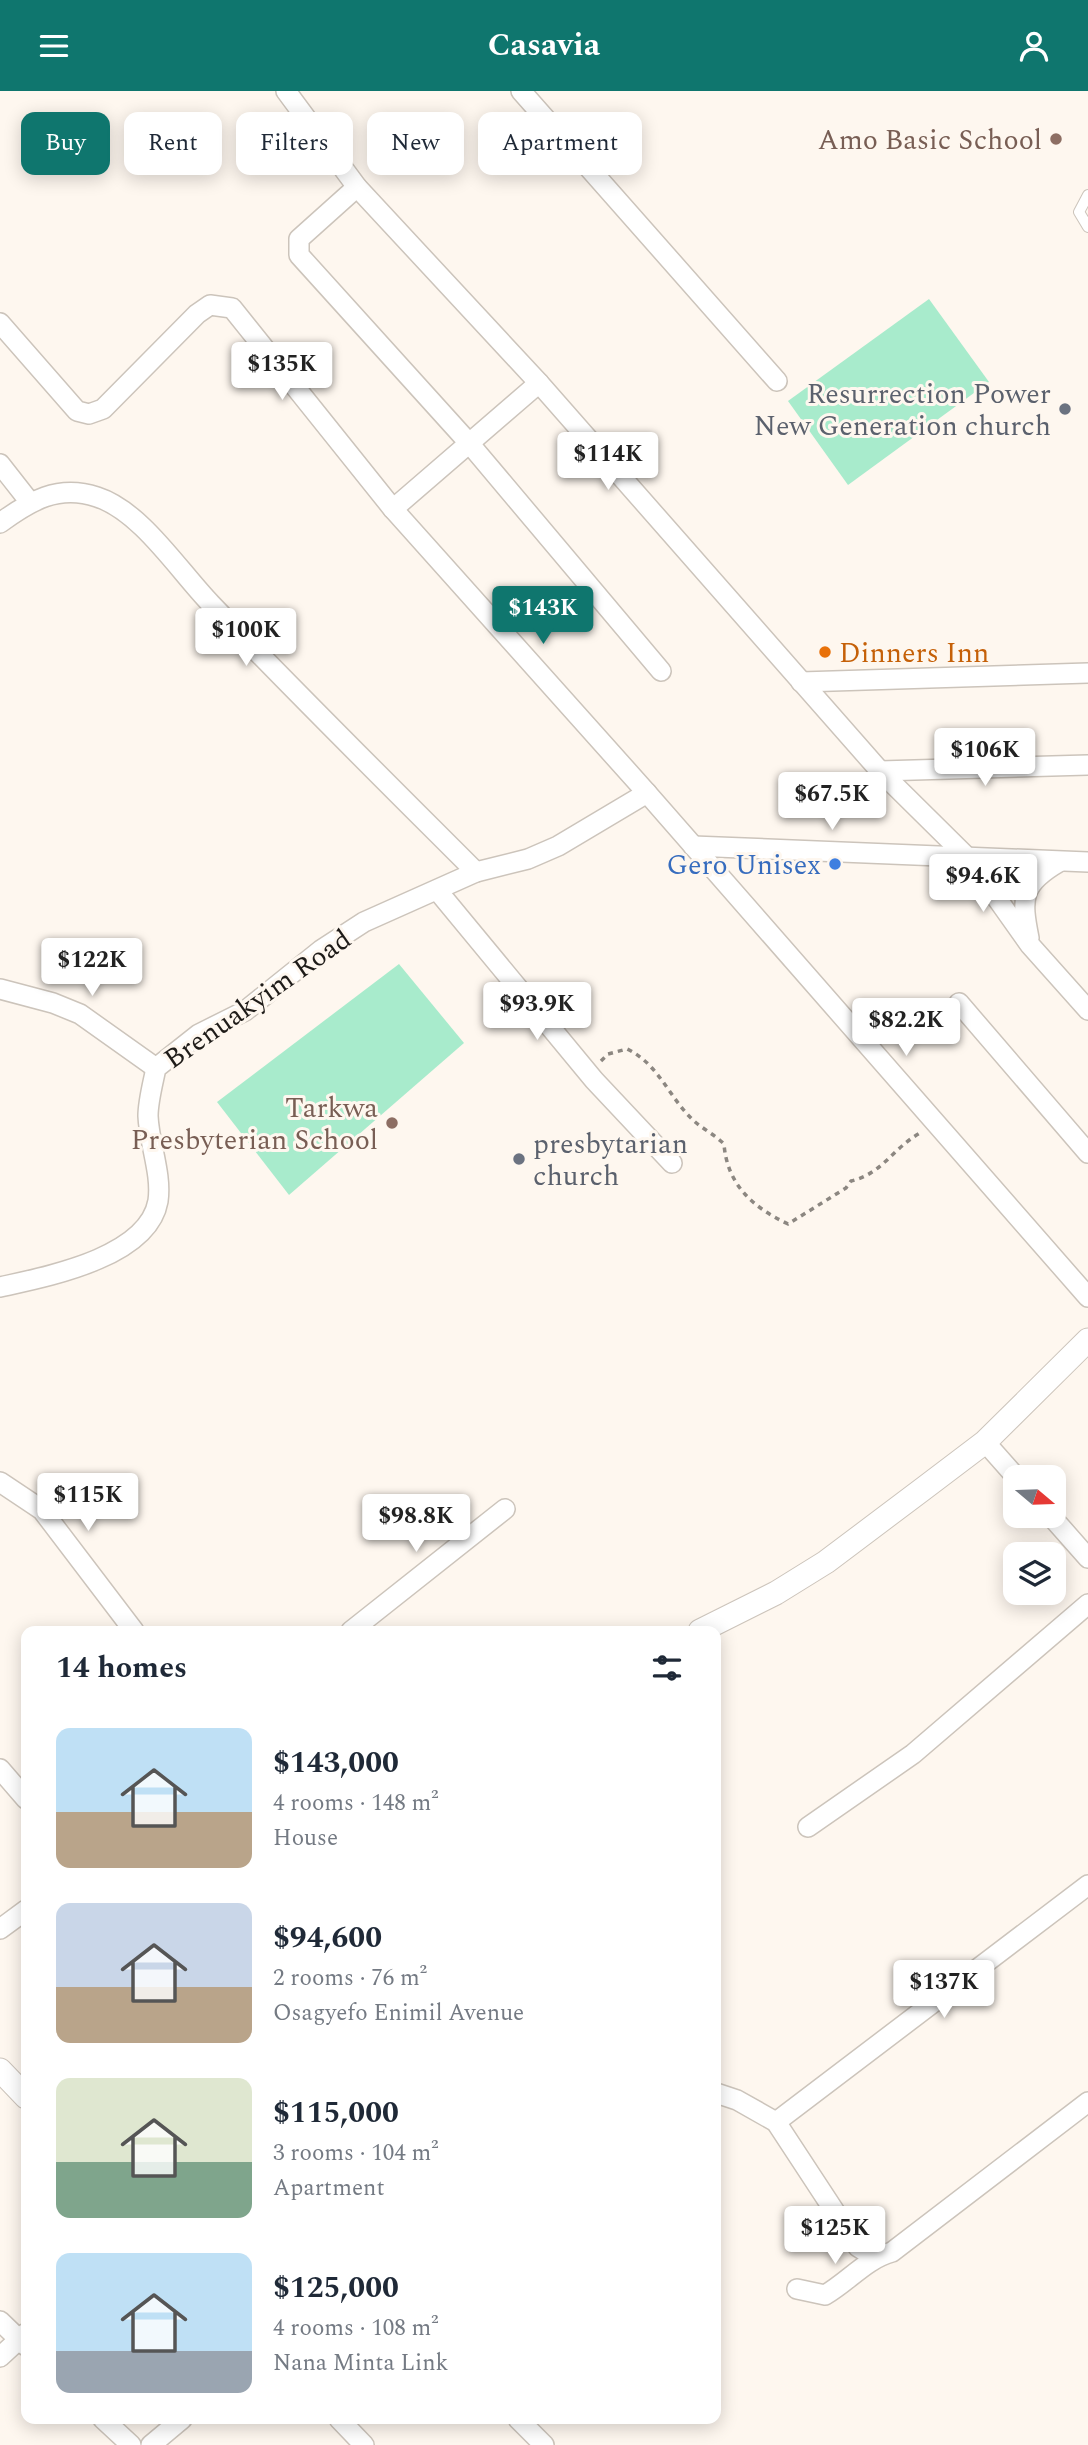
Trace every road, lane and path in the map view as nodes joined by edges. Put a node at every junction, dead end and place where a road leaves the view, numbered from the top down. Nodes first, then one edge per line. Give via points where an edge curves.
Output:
1 (286, 91) edge
2 (521, 91) edge
3 (358, 187) junction
4 (1088, 195) edge
5 (1088, 227) edge
6 (0, 323) edge
7 (776, 381) dead end
8 (539, 383) junction
9 (469, 443) junction
10 (0, 464) edge
11 (29, 501) junction
12 (393, 509) junction
13 (0, 523) edge
14 (661, 671) dead end
15 (1088, 673) edge
16 (801, 682) junction
17 (1088, 765) edge
18 (880, 771) junction
19 (648, 793) junction
20 (693, 846) junction
21 (969, 859) junction
22 (1060, 862) junction
23 (1088, 862) edge
24 (475, 872) junction
25 (437, 890) junction
26 (1030, 946) junction
27 (0, 989) edge
28 (959, 1003) dead end
29 (1088, 1010) edge
30 (577, 1060) junction
31 (156, 1068) junction
32 (937, 1124) junction
33 (1088, 1153) edge
34 (672, 1163) dead end
35 (0, 1287) edge
36 (1088, 1297) edge
37 (1088, 1340) edge
38 (985, 1442) junction
39 (1005, 1465) edge
40 (0, 1482) edge
41 (505, 1509) dead end
42 (1061, 1528) edge
43 (1088, 1558) edge
44 (1088, 1604) edge
45 (130, 1626) edge
46 (357, 1626) edge
47 (710, 1626) edge
48 (0, 1769) edge
49 (21, 1793) edge
50 (808, 1826) dead end
51 (1088, 1885) edge
52 (21, 1914) edge
53 (0, 1929) edge
54 (0, 2070) edge
55 (21, 2092) edge
56 (721, 2095) edge
57 (1088, 2102) edge
58 (776, 2122) junction
59 (874, 2257) junction
60 (797, 2289) dead end
61 (0, 2321) edge
62 (21, 2337) edge
63 (21, 2341) edge
64 (0, 2357) edge
65 (108, 2424) edge
66 (176, 2424) edge
67 (344, 2424) edge
68 (523, 2424) edge
69 (131, 2445) edge
70 (151, 2445) edge
71 (364, 2445) edge
72 (544, 2445) edge

1 - 3 street
2 - 7 street
3 - 8 street
3 - 9 street via 299,239 299,255
4 - 5 lane via 1079,212
6 - 12 street via 77,411 89,414 103,408 197,314 210,305 232,308
8 - 9 street
8 - 16 street
9 - 12 street
9 - 14 street
10 - 11 street
11 - 13 street
11 - 24 street via 74,492 96,496 133,518 210,603
12 - 19 street
15 - 16 street
16 - 18 street
17 - 18 street
18 - 21 street
19 - 20 street
19 - 24 street, Brenuakyim Road via 558,846
20 - 21 street
20 - 32 street
21 - 22 street
21 - 26 street
22 - 23 street
22 - 26 street via 1038,874 1022,905
24 - 25 street, Brenuakyim Road
25 - 30 street
25 - 31 street, Brenuakyim Road via 355,928 245,1011 199,1034
26 - 29 street
27 - 31 street via 80,1014
28 - 33 street
30 - 32 path via 598,1063 626,1048 639,1054 695,1121 724,1144 726,1164 748,1199 788,1224 851,1181 870,1177 908,1140
30 - 34 street
31 - 35 street, Brenuakyim Road via 148,1114 158,1193 151,1218 111,1254 75,1270
32 - 36 street
37 - 38 street
38 - 39 street
38 - 47 street via 826,1562
40 - 45 street via 42,1510
41 - 46 street
42 - 43 street
44 - 50 street via 913,1754
48 - 49 street
51 - 58 street
52 - 53 street
54 - 55 street
56 - 58 street
57 - 59 street via 892,2252
58 - 59 street via 858,2247
59 - 60 street via 825,2295
61 - 62 street
63 - 64 street
65 - 69 street
66 - 70 street
67 - 71 street
68 - 72 street

